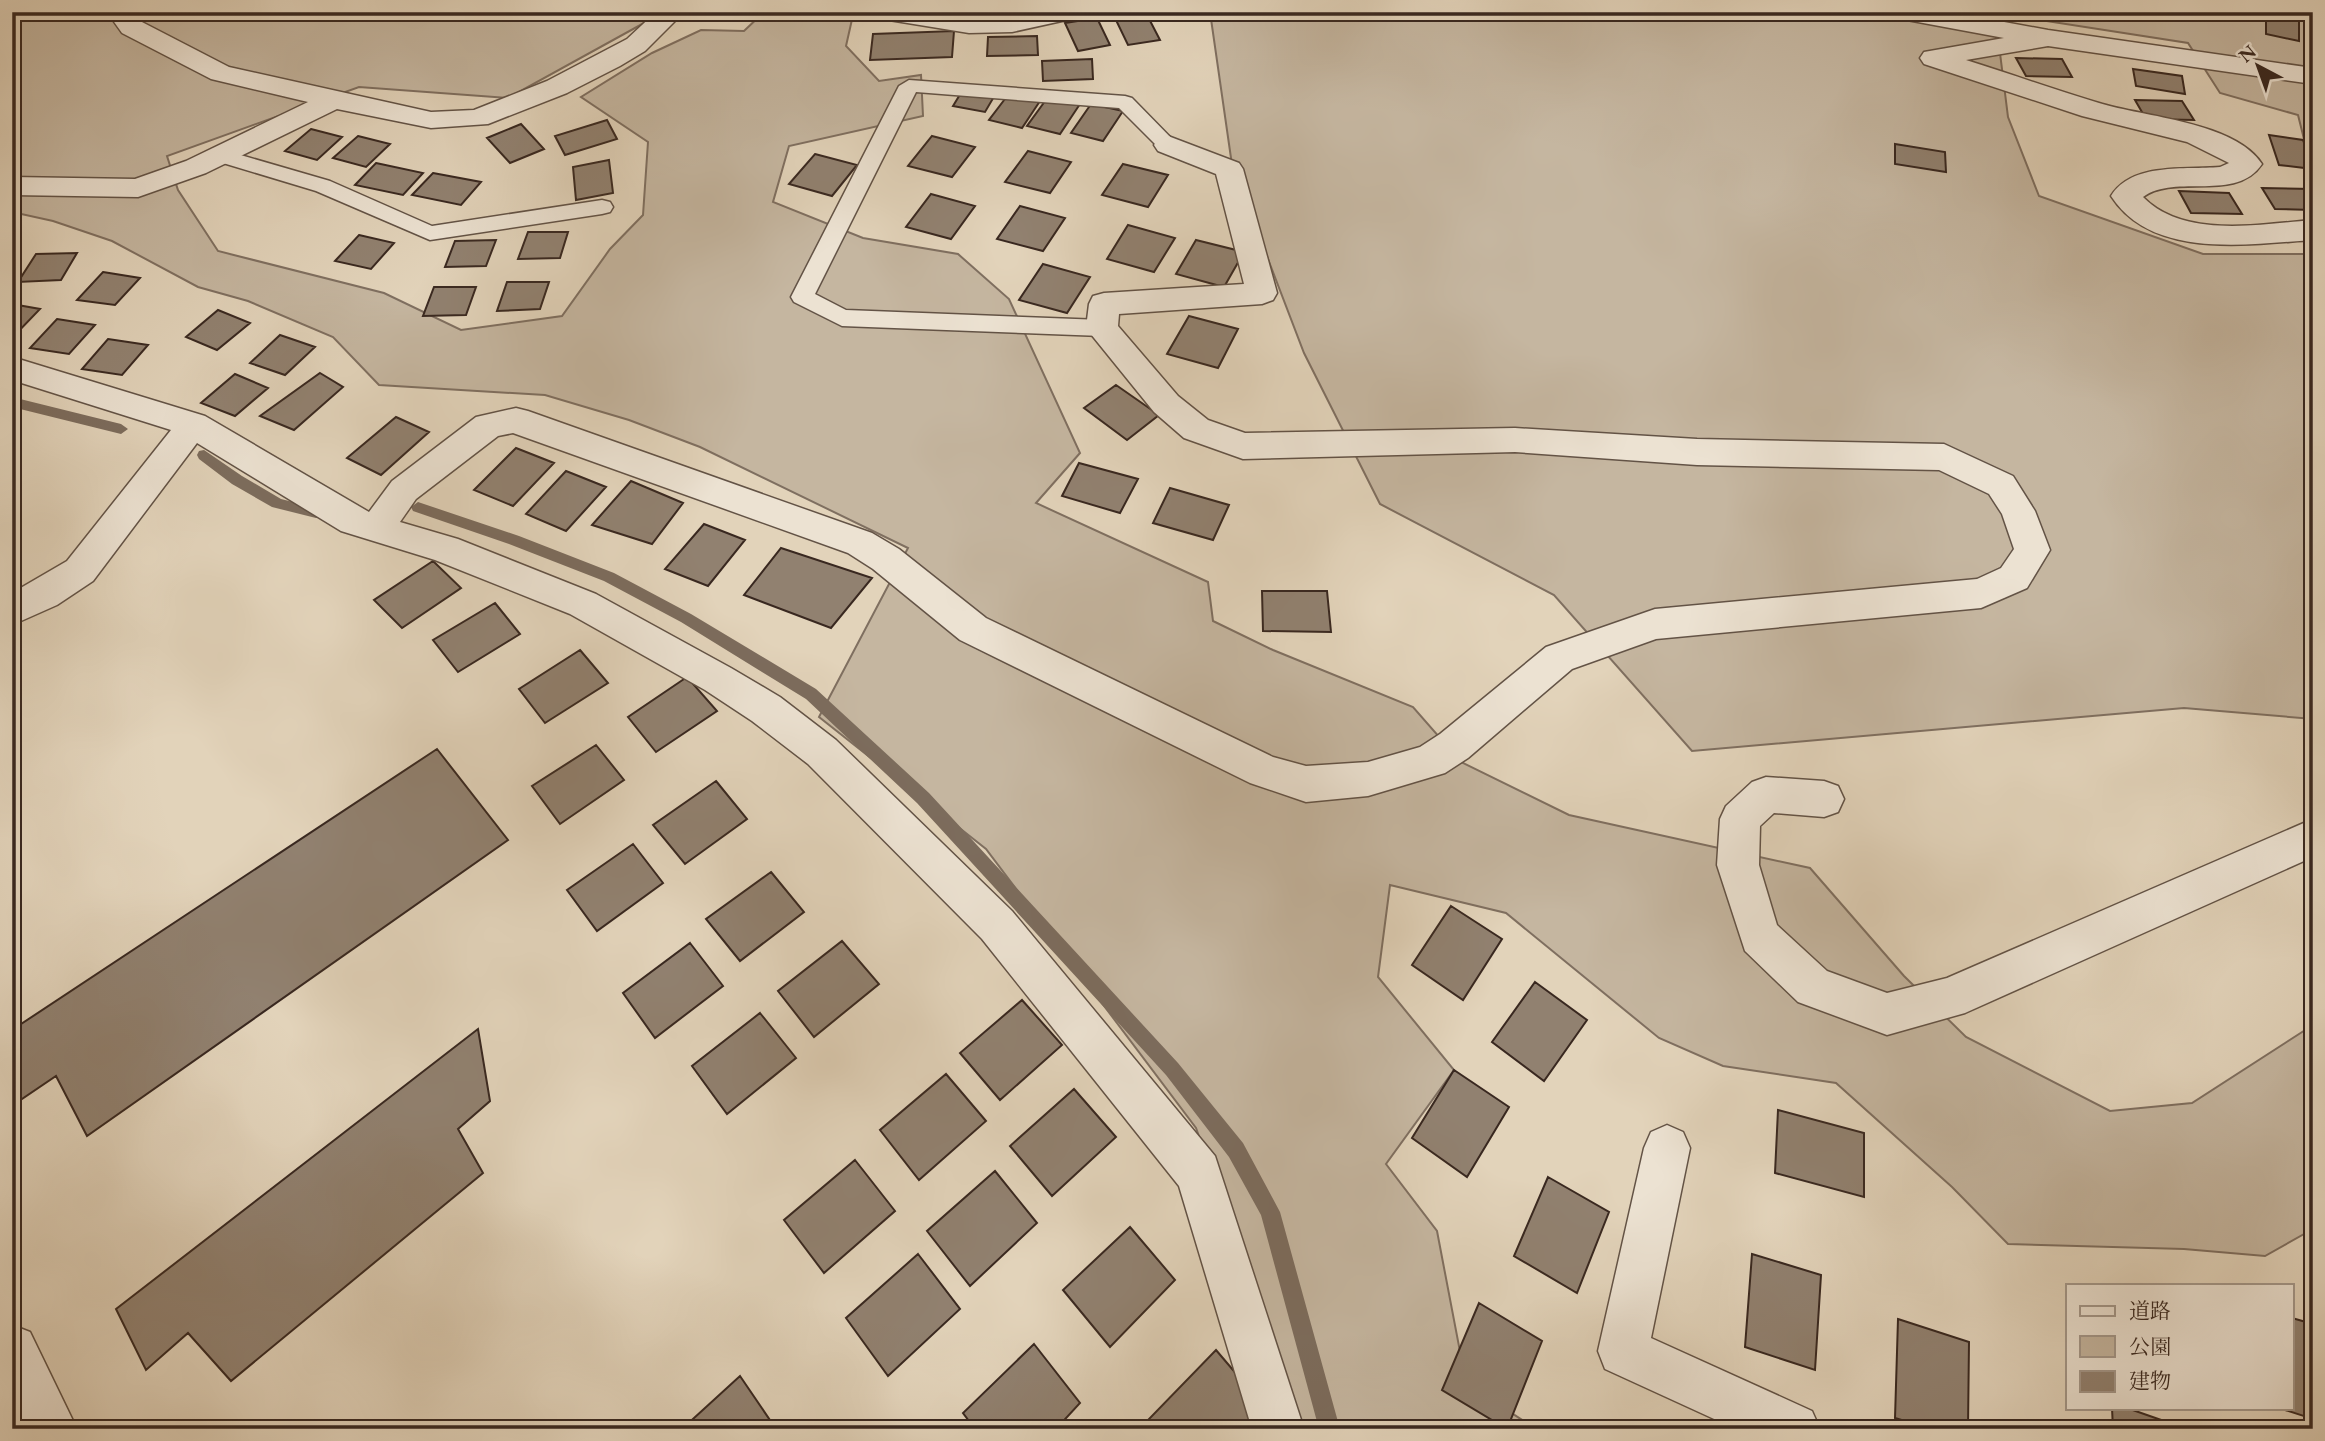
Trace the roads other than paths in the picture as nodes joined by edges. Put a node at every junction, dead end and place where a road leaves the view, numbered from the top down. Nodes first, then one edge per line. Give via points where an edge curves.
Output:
1 (120, 12) edge
2 (671, 12) edge
3 (889, 12) edge
4 (1071, 12) edge
5 (1907, 12) edge
6 (2048, 38) junction
7 (2313, 76) edge
8 (334, 100) junction
9 (1168, 145) joint
10 (220, 155) junction
11 (12, 187) edge
12 (601, 207) dead end
13 (2313, 230) edge
14 (1102, 328) junction
15 (12, 368) edge
16 (193, 425) junction
17 (377, 528) junction
18 (12, 610) edge
19 (1824, 799) dead end
20 (2313, 836) edge
21 (1667, 1148) dead end
22 (12, 1350) edge
23 (51, 1429) edge
24 (1278, 1429) edge
25 (1794, 1429) edge

1 - 8 street via 131,27 220,73
2 - 8 street via 636,46 611,60 478,118 431,120
3 - 4 street via 969,25 1012,24
5 - 6 street
6 - 7 street
6 - 13 street via 1933,58 2095,111 2215,142 2238,153 2248,164 2238,174 2152,179 2136,185 2125,196 2134,209 2157,223 2193,234
8 - 10 street
9 - 14 street via 1229,169 1262,293 1104,304
9 - 14 lane via 1125,102 909,86 802,297 842,318
10 - 11 street via 138,188
10 - 12 lane via 323,186 430,233
14 - 17 street via 1166,404 1196,429 1243,446 1515,440 1697,452 1944,457 2001,485 2018,511 2032,550 2014,578 1981,593 1655,624 1559,658 1431,761 1368,779 1306,783 1252,765 973,629 860,543 516,420 488,426 404,489
15 - 16 street
16 - 17 street via 353,521
16 - 18 street via 80,571
17 - 24 street via 445,549 583,604 719,678 822,752 997,925 1198,1173
19 - 20 street via 1766,795 1741,819 1738,865 1760,937 1813,987 1887,1014 1950,998
21 - 25 street via 1623,1351
22 - 23 street

